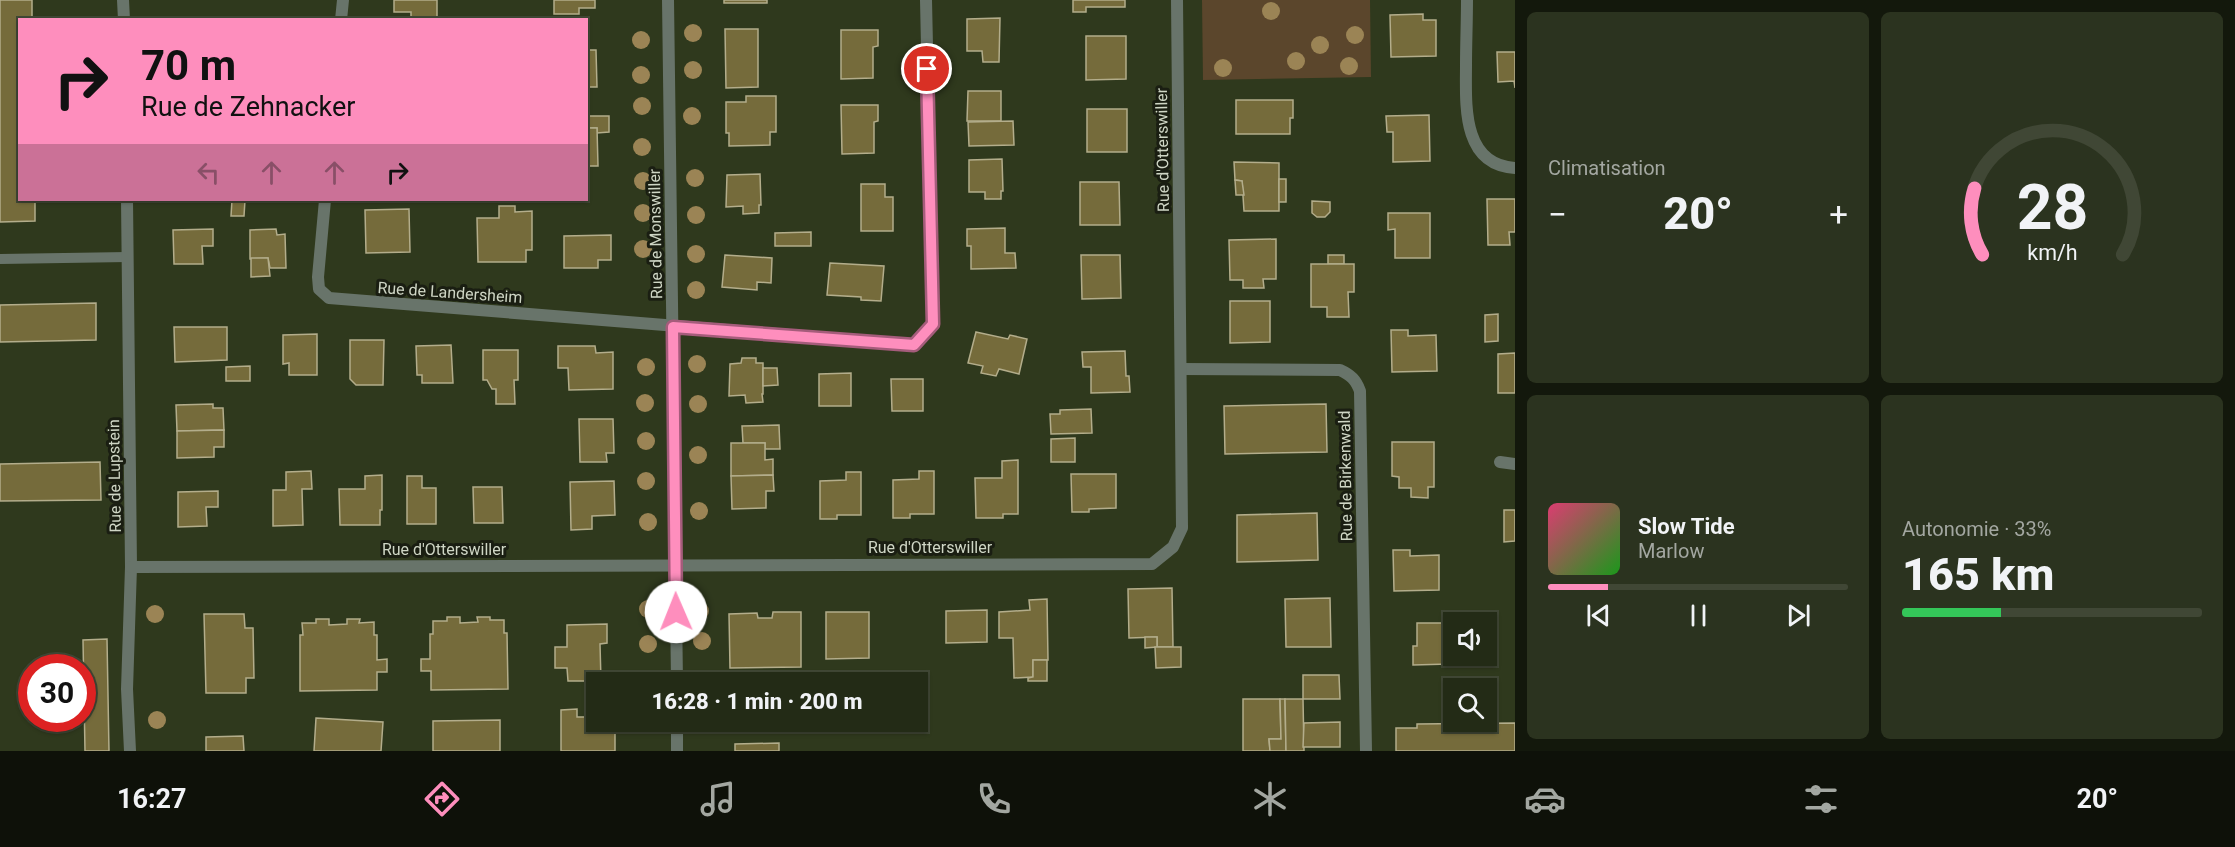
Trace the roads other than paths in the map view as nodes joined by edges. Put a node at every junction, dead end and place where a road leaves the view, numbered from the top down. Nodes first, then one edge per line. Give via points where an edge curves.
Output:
1 (123, 0) edge
2 (343, 0) edge
3 (668, 0) edge
4 (926, 0) edge
5 (1177, 0) edge
6 (1467, 0) edge
7 (124, 18) edge
8 (341, 18) edge
9 (1515, 168) edge
10 (127, 201) edge
11 (325, 201) edge
12 (128, 257) junction
13 (0, 259) edge
14 (673, 327) junction
15 (1181, 369) junction
16 (1500, 462) dead end
17 (1515, 464) edge
18 (675, 565) junction
19 (131, 567) junction
20 (677, 672) edge
21 (677, 732) edge
22 (130, 751) edge
23 (677, 751) edge
24 (1366, 751) edge

1 - 7 street
2 - 8 street
3 - 14 street, Rue de Monswiller
4 - 14 street, Rue de Landersheim via 933,324 914,345
5 - 15 street, Rue d'Otterswiller
6 - 9 street via 1466,109 1470,131 1476,145 1495,163
10 - 12 street, Rue de Lupstein
11 - 14 street, Rue de Landersheim via 318,277 319,289 329,298
12 - 13 lane
12 - 19 street, Rue de Lupstein
14 - 18 street, Rue de Monswiller
15 - 18 street, Rue d'Otterswiller via 1182,528 1173,547 1152,564
15 - 24 street, Rue de Birkenwald via 1330,369 1349,374 1356,381 1360,391
16 - 17 street
18 - 19 street, Rue d'Otterswiller
18 - 20 street, Rue de Monswiller
19 - 22 street, Rue de Lupstein via 127,689
21 - 23 street

